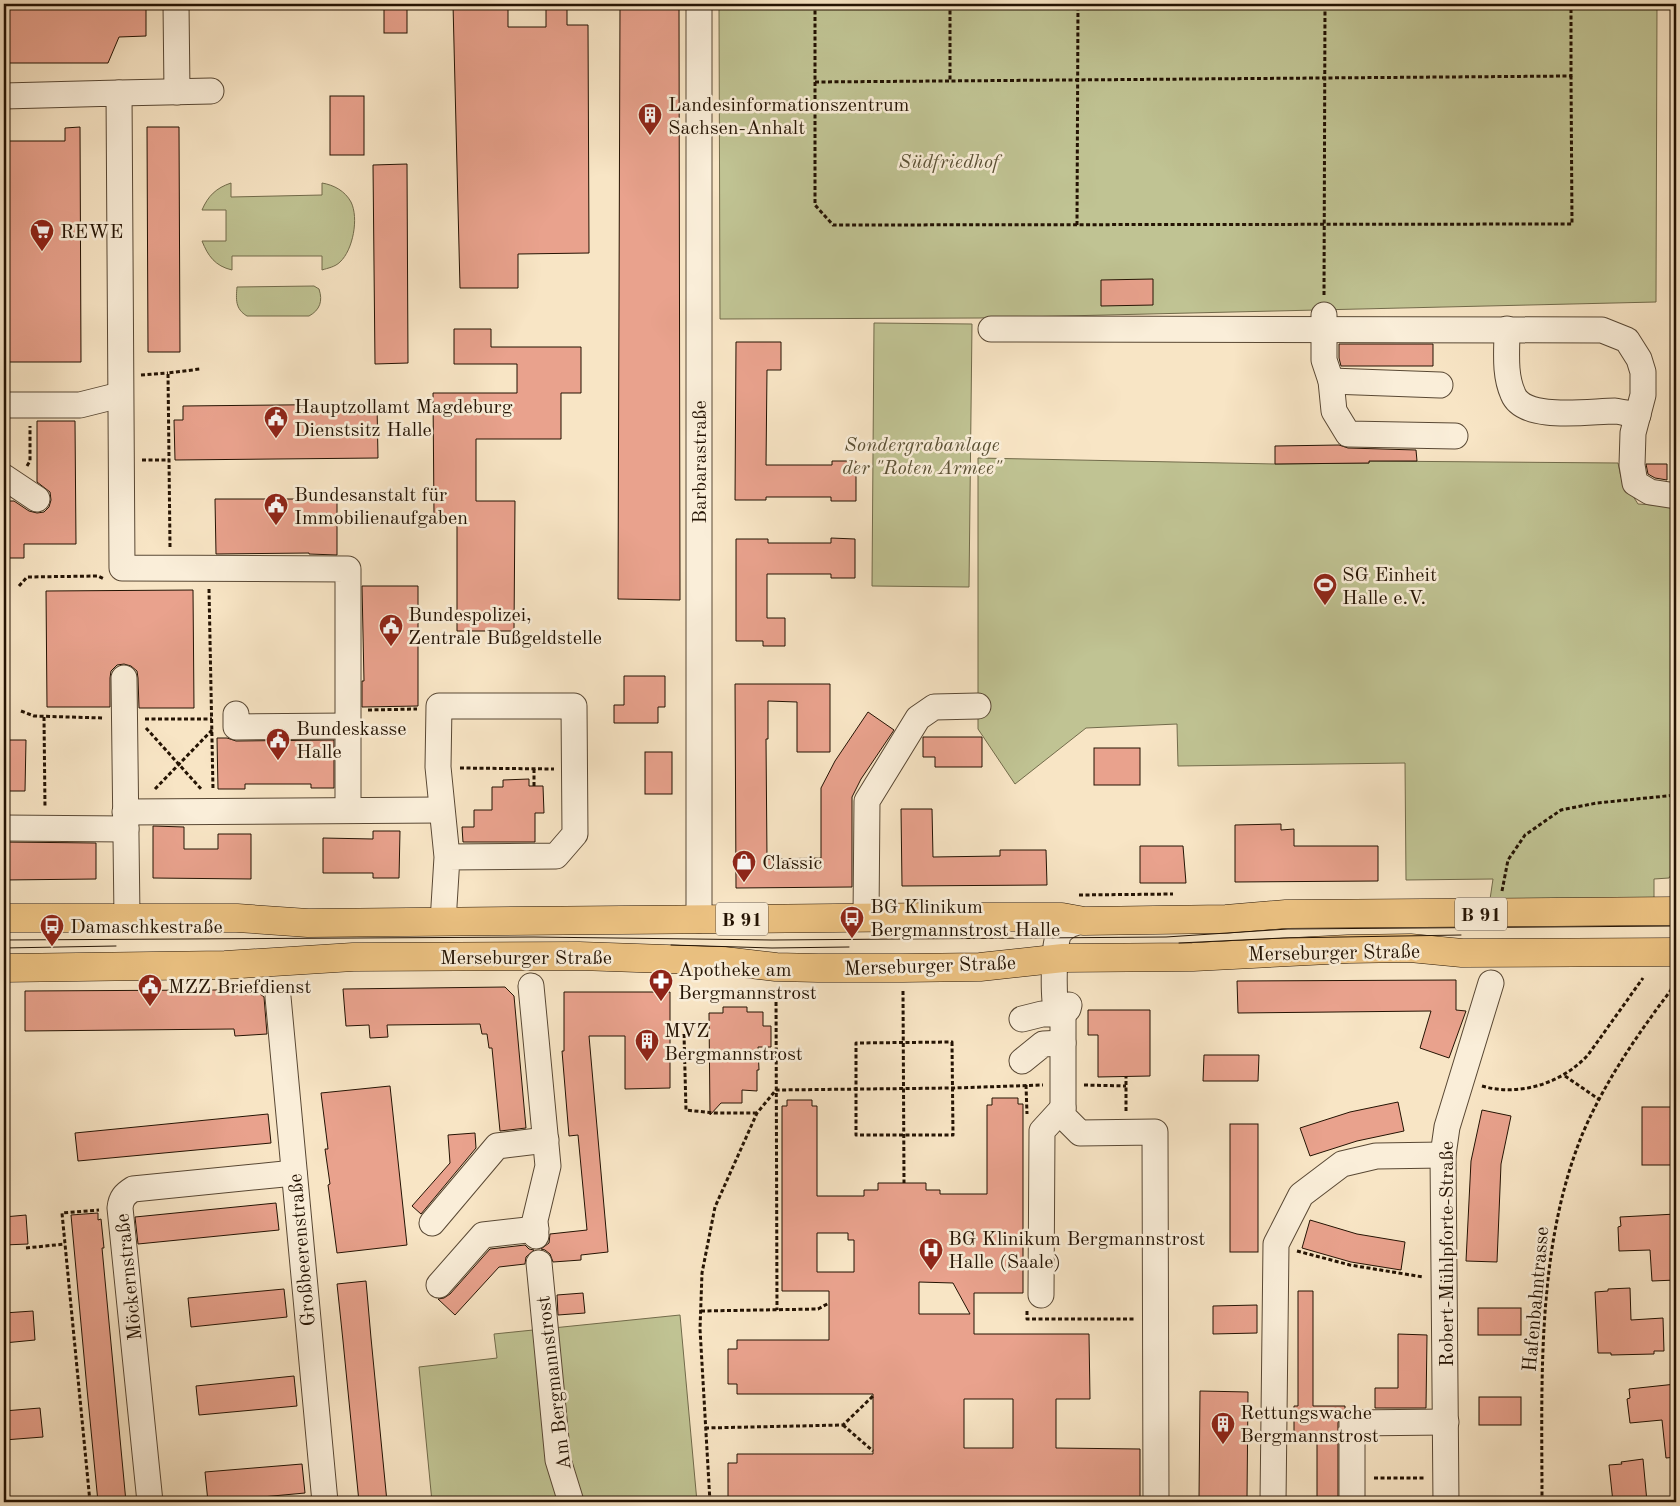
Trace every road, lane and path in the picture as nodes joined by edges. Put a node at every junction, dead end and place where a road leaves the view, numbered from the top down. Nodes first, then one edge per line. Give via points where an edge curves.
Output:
1 (176, 4) edge
2 (699, 4) edge
3 (814, 4) edge
4 (950, 4) edge
5 (1078, 4) edge
6 (1325, 4) edge
7 (1572, 4) edge
8 (1571, 76) junction
9 (1325, 78) junction
10 (1078, 80) junction
11 (950, 81) junction
12 (814, 82) junction
13 (212, 91) dead end
14 (177, 92) junction
15 (119, 93) junction
16 (4, 96) edge
17 (1077, 225) junction
18 (1324, 225) junction
19 (1324, 322) junction
20 (992, 329) dead end
21 (1507, 330) junction
22 (200, 369) dead end
23 (1331, 381) junction
24 (1440, 386) dead end
25 (120, 395) junction
26 (4, 405) edge
27 (30, 405) junction
28 (1638, 415) junction
29 (1454, 436) dead end
30 (19, 488) edge
31 (1676, 496) edge
32 (170, 568) junction
33 (209, 569) junction
34 (98, 576) dead end
35 (19, 586) dead end
36 (124, 678) dead end
37 (438, 706) junction
38 (978, 706) dead end
39 (44, 717) dead end
40 (348, 718) junction
41 (228, 723) junction
42 (144, 725) dead end
43 (179, 764) junction
44 (438, 767) junction
45 (534, 769) junction
46 (575, 769) junction
47 (534, 786) dead end
48 (154, 790) dead end
49 (1676, 795) edge
50 (213, 810) junction
51 (348, 810) junction
52 (441, 810) junction
53 (126, 820) junction
54 (4, 828) edge
55 (45, 828) junction
56 (447, 857) junction
57 (1676, 911) edge
58 (1497, 913) junction
59 (127, 917) junction
60 (4, 918) edge
61 (866, 918) junction
62 (699, 920) junction
63 (1084, 921) junction
64 (443, 922) junction
65 (1676, 952) edge
66 (1067, 959) junction
67 (776, 967) junction
68 (4, 968) edge
69 (1643, 978) dead end
70 (1674, 979) dead end
71 (1491, 983) dead end
72 (531, 986) dead end
73 (903, 986) dead end
74 (278, 997) dead end
75 (1063, 1014) junction
76 (1022, 1019) dead end
77 (684, 1034) dead end
78 (904, 1042) junction
79 (1063, 1051) junction
80 (1022, 1061) dead end
81 (1126, 1076) dead end
82 (1565, 1076) junction
83 (1462, 1081) junction
84 (1126, 1086) junction
85 (856, 1088) junction
86 (904, 1088) junction
87 (953, 1088) junction
88 (776, 1090) junction
89 (1063, 1097) junction
90 (1600, 1100) junction
91 (757, 1113) junction
92 (1125, 1132) junction
93 (904, 1135) junction
94 (546, 1140) junction
95 (1443, 1155) junction
96 (294, 1173) junction
97 (904, 1183) dead end
98 (120, 1208) junction
99 (432, 1223) dead end
100 (65, 1244) junction
101 (1276, 1244) junction
102 (26, 1248) dead end
103 (539, 1263) dead end
104 (1444, 1278) junction
105 (438, 1285) dead end
106 (1041, 1295) dead end
107 (829, 1303) dead end
108 (777, 1310) junction
109 (700, 1311) junction
110 (873, 1396) dead end
111 (1446, 1422) junction
112 (844, 1425) junction
113 (705, 1428) junction
114 (873, 1451) dead end
115 (1446, 1478) junction
116 (1151, 1487) edge
117 (1352, 1490) edge
118 (90, 1502) edge
119 (150, 1502) edge
120 (326, 1502) edge
121 (571, 1502) edge
122 (710, 1502) edge
123 (1273, 1502) edge
124 (1446, 1502) edge
125 (1542, 1502) edge

1 - 14 street
2 - 62 street, Barbarastraße
3 - 12 path
4 - 11 path
5 - 10 path
6 - 9 path
7 - 8 path
8 - 9 path
8 - 18 path via 1572,224
9 - 10 path
9 - 18 path
10 - 11 path
10 - 17 path
11 - 12 path
12 - 17 path via 815,205 833,225
13 - 14 street
14 - 15 street
15 - 16 street
15 - 25 street
17 - 18 path
18 - 19 path
19 - 20 street
19 - 21 street
19 - 23 street via 1324,360
21 - 28 street via 1508,378 1514,397 1527,408 1544,412 1617,411
21 - 28 street via 1602,330 1627,340 1640,359 1643,372 1643,395
22 - 32 path via 168,373
23 - 24 street
23 - 29 street via 1334,411 1348,434
25 - 27 street via 80,405
25 - 32 street via 122,568
26 - 27 street
27 - 30 path via 30,461
28 - 31 street via 1633,433 1635,483 1650,492
32 - 33 street
33 - 40 street via 348,569
33 - 41 path
34 - 35 path via 27,577
36 - 53 street
37 - 40 path
37 - 44 street
37 - 46 street via 580,705
38 - 61 street via 934,707 918,718 867,801
39 - 55 path
40 - 41 street
40 - 51 street
41 - 43 path
41 - 50 path
42 - 43 path
43 - 48 path
43 - 50 path via 205,793
44 - 45 path
44 - 52 street
45 - 46 path
45 - 47 path
46 - 56 street via 575,834 556,856
49 - 58 path via 1561,810 1526,835 1508,860
50 - 51 street
50 - 53 street
51 - 52 street
52 - 56 street
53 - 55 street
53 - 59 street
54 - 55 street
56 - 64 street
57 - 58 main road, Merseburger Straße / B 91
58 - 63 main road, Merseburger Straße / B 91 via 1286,914 1226,919
59 - 60 main road, Merseburger Straße / B 91
59 - 64 main road, Merseburger Straße / B 91 via 237,918 308,923
61 - 62 main road, Merseburger Straße / B 91
61 - 63 main road, Merseburger Straße / B 91 via 1062,917
62 - 64 main road, Merseburger Straße / B 91
63 - 66 street via 1073,923 1056,938
65 - 66 main road, Merseburger Straße / B 91 via 1462,953 1410,948
66 - 67 main road, Merseburger Straße / B 91 via 980,967
66 - 75 street via 1055,1002
67 - 68 main road, Merseburger Straße / B 91 via 724,961 578,956 353,957 225,965
67 - 88 path
69 - 82 path via 1588,1056
70 - 90 path, Hafenbahntrasse via 1671,990 1620,1061
71 - 83 street, Robert-Mühlpforte-Straße
72 - 94 street
73 - 78 path
74 - 96 street, Großbeerenstraße
75 - 76 street via 1042,1014
75 - 79 street
77 - 91 path via 686,1110
78 - 85 path via 856,1043
78 - 86 path
78 - 87 path via 952,1042
79 - 80 street via 1043,1044
79 - 89 street
81 - 84 path
82 - 83 path via 1537,1086 1505,1089 1491,1089
82 - 90 path
83 - 95 street, Robert-Mühlpforte-Straße via 1447,1128
84 - 89 path
84 - 92 path
85 - 86 path
85 - 88 path
85 - 93 path via 856,1136
86 - 87 path
86 - 93 path
87 - 89 path
87 - 93 path via 953,1135
88 - 91 path
88 - 108 path
89 - 92 street via 1063,1116 1080,1133
89 - 106 street via 1042,1131
90 - 125 path, Hafenbahntrasse via 1582,1135 1565,1186 1551,1250 1545,1315
91 - 109 path via 715,1207 702,1273
92 - 116 street via 1155,1132
93 - 97 path
94 - 99 street via 497,1146
94 - 105 street via 548,1166 535,1220 536,1232 483,1235
95 - 101 street via 1376,1156 1342,1164 1301,1195
95 - 104 street, Robert-Mühlpforte-Straße
96 - 98 street, Möckernstraße via 133,1189 121,1200
96 - 120 street, Großbeerenstraße
98 - 100 path via 62,1213
98 - 119 street, Möckernstraße
100 - 102 path
100 - 118 path
101 - 104 path via 1350,1266 1424,1278
101 - 123 street
103 - 121 street, Am Bergmannstrost via 558,1460
104 - 111 street, Robert-Mühlpforte-Straße
107 - 108 path via 818,1309
108 - 109 path
109 - 113 path
110 - 112 path
111 - 115 street, Robert-Mühlpforte-Straße
111 - 117 street via 1352,1423
112 - 113 path
112 - 114 path
113 - 122 path
115 - 117 path
115 - 124 street, Robert-Mühlpforte-Straße

